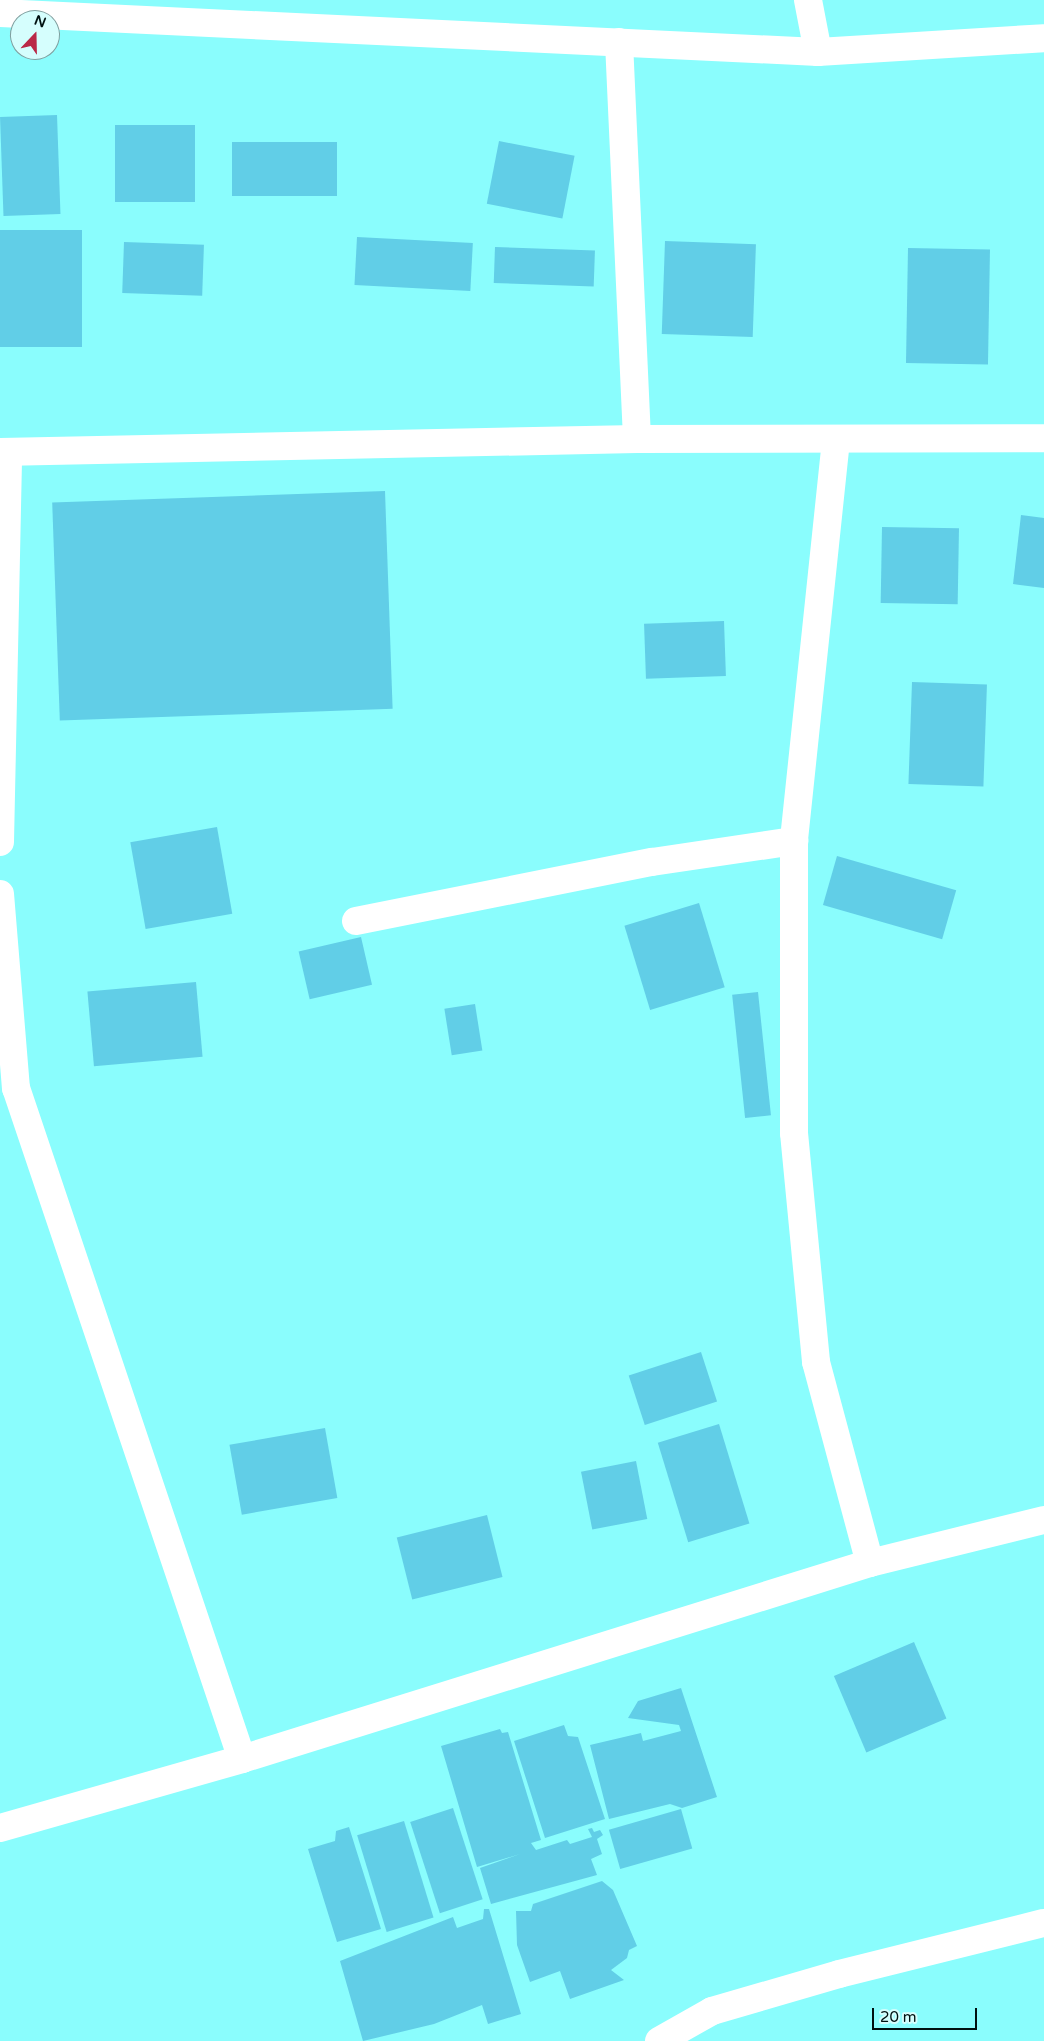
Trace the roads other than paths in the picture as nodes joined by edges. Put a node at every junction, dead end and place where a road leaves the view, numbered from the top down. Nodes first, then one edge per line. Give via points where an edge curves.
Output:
1 (808, 0) edge
2 (0, 13) edge
3 (1044, 38) edge
4 (618, 42) junction
5 (818, 52) junction
6 (1044, 438) edge
7 (636, 439) junction
8 (836, 440) junction
9 (4, 452) edge
10 (794, 841) junction
11 (0, 842) edge
12 (0, 894) edge
13 (356, 920) dead end
14 (1044, 1520) edge
15 (870, 1563) junction
16 (242, 1759) junction
17 (0, 1828) edge
18 (1044, 1922) edge
19 (659, 2041) edge

1 - 5 street
2 - 4 street
3 - 5 street
4 - 5 street
4 - 7 street
6 - 8 street
7 - 8 street
7 - 9 street
8 - 10 street
9 - 11 street
10 - 13 street via 652,862
10 - 15 street via 794,1133 816,1362
12 - 16 street via 16,1088
14 - 15 street
15 - 16 street
16 - 17 street
18 - 19 street via 839,1974 712,2011

